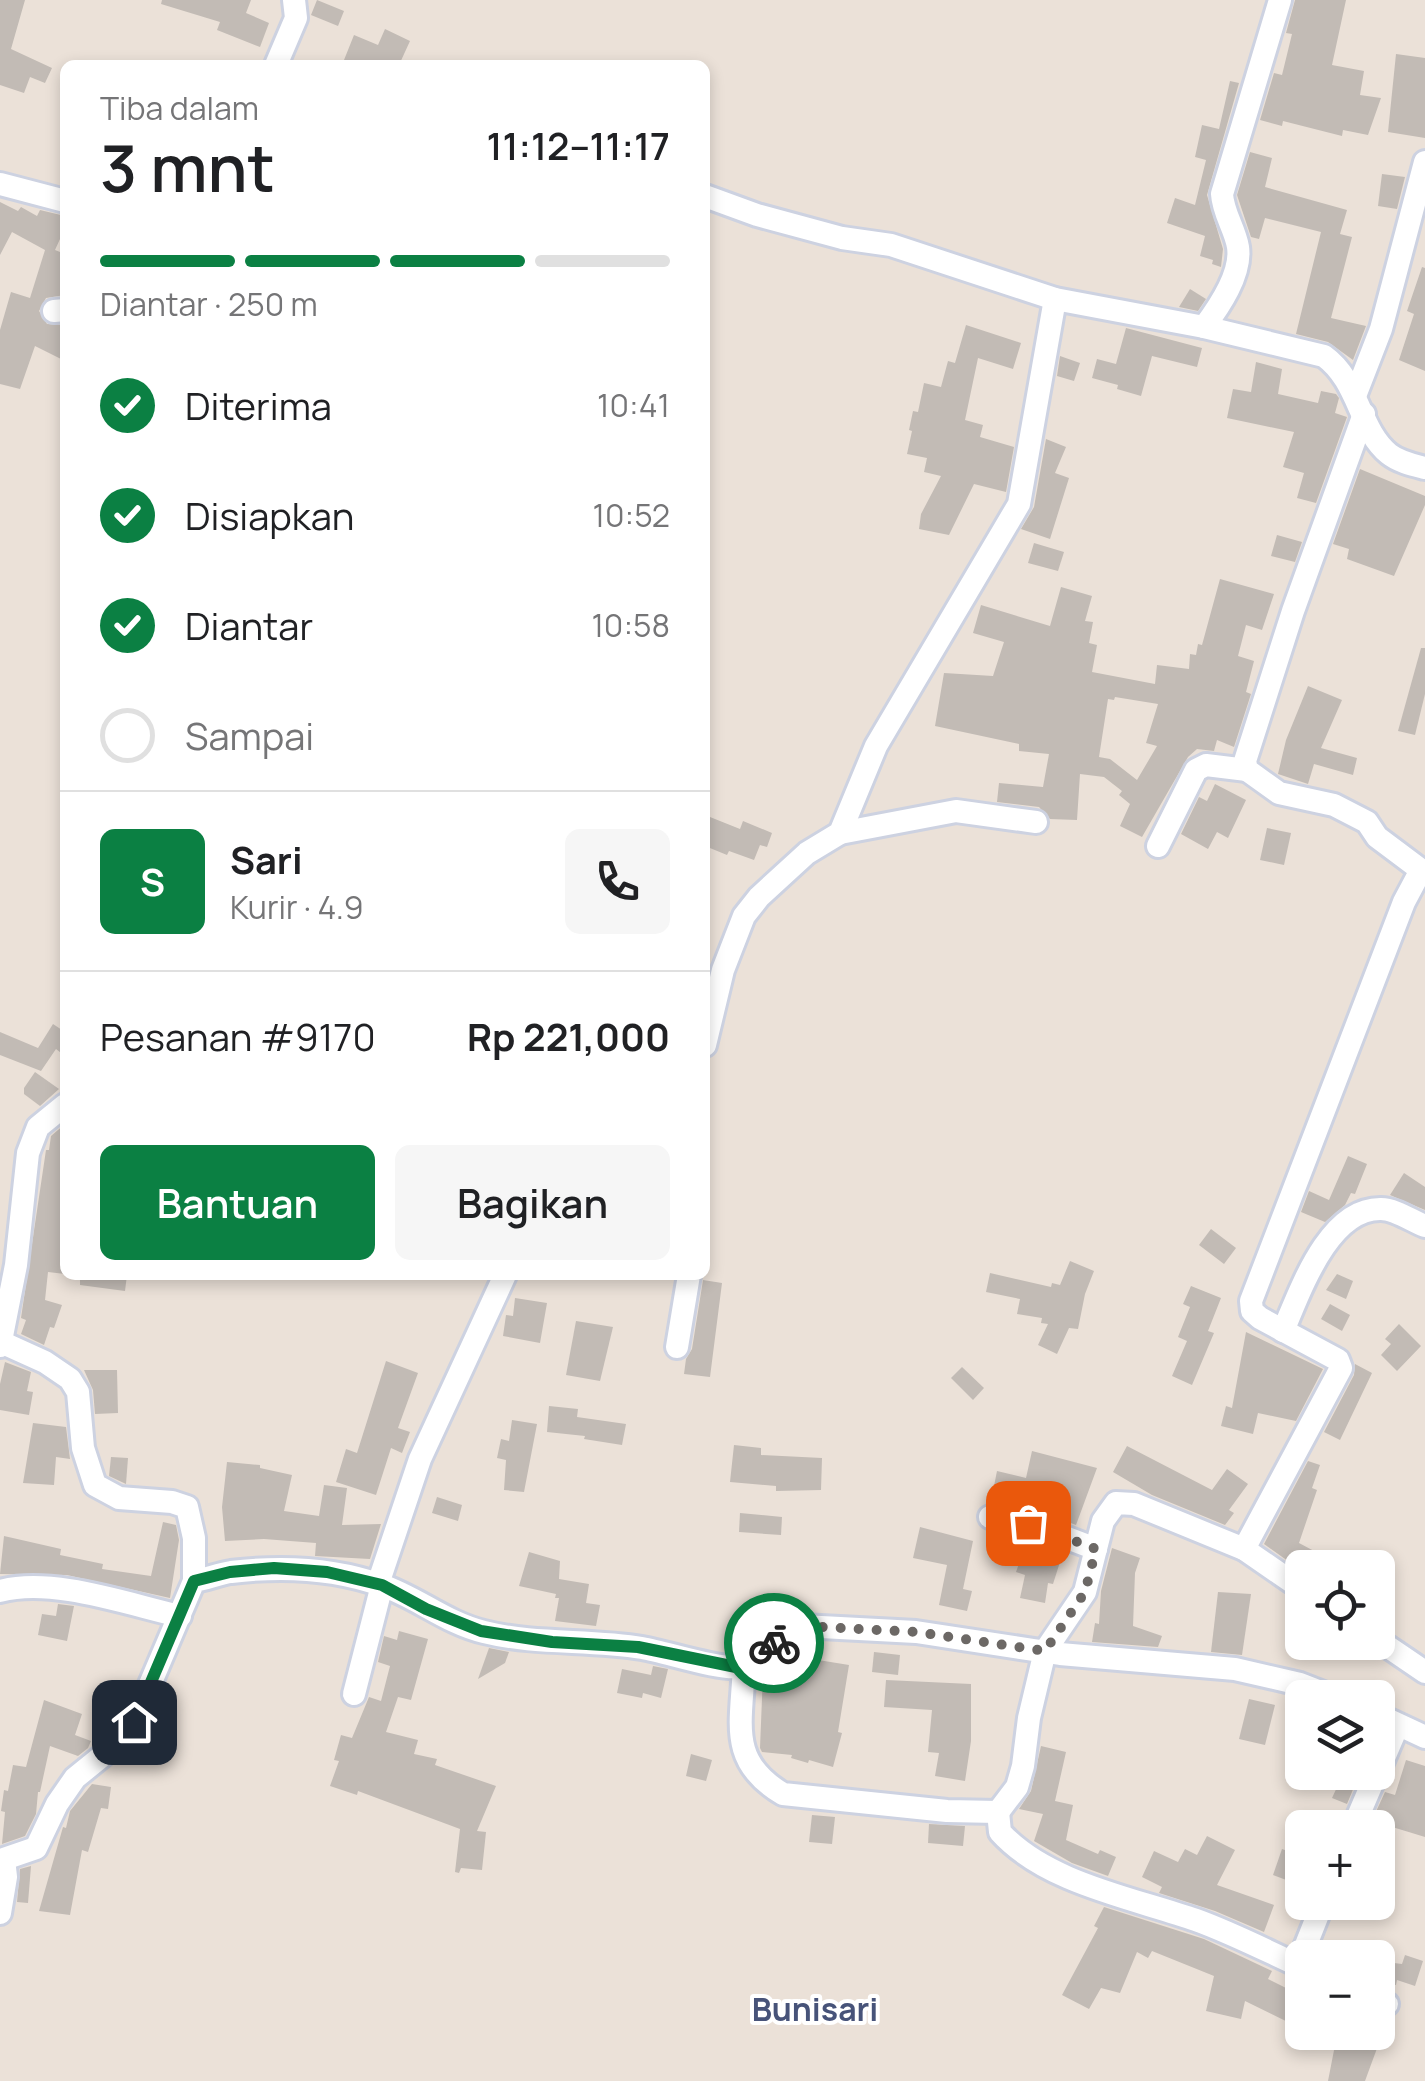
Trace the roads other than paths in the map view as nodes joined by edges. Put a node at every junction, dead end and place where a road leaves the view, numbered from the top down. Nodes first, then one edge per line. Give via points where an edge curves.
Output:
1 (294, 0) edge
2 (1280, 0) edge
3 (278, 60) edge
4 (1425, 162) edge
5 (0, 184) edge
6 (710, 198) edge
7 (60, 200) edge
8 (1054, 299) junction
9 (1204, 326) junction
10 (1360, 405) junction
11 (1425, 468) edge
12 (1247, 770) junction
13 (1036, 822) dead end
14 (840, 833) junction
15 (1158, 846) dead end
16 (1423, 866) edge
17 (710, 1023) edge
18 (60, 1109) edge
19 (1425, 1226) edge
20 (503, 1280) edge
21 (688, 1280) edge
22 (1283, 1330) junction
23 (0, 1344) edge
24 (677, 1347) dead end
25 (990, 1517) dead end
26 (1096, 1549) junction
27 (1244, 1549) junction
28 (1285, 1577) edge
29 (194, 1581) junction
30 (380, 1584) junction
31 (0, 1591) edge
32 (180, 1616) junction
33 (1045, 1651) junction
34 (1395, 1652) edge
35 (744, 1666) junction
36 (1425, 1672) edge
37 (1285, 1681) edge
38 (354, 1694) dead end
39 (1395, 1723) edge
40 (1425, 1737) edge
41 (998, 1812) junction
42 (2, 1856) edge
43 (0, 1913) edge
44 (1285, 1959) edge

1 - 3 street via 296,18
2 - 9 street via 1222,194 1238,260
4 - 10 street
5 - 7 street
6 - 8 street via 798,227 891,245
8 - 9 street
8 - 14 street via 1018,504 876,746
9 - 10 street via 1324,356 1338,366
10 - 11 street via 1380,446
10 - 12 street
12 - 15 street via 1196,770
12 - 16 street via 1279,793 1334,805 1368,822 1377,837
13 - 14 street via 942,812
14 - 17 street via 807,853 744,916
16 - 22 street via 1251,1301 1252,1311
18 - 23 street via 38,1127 28,1153
19 - 22 street via 1383,1208 1359,1214 1314,1258
20 - 30 street via 420,1458
21 - 24 street
22 - 27 street via 1338,1360 1341,1368
23 - 29 street via 70,1379 95,1485 120,1498 187,1507
25 - 26 street via 1028,1523
26 - 27 street via 1116,1503 1134,1504
26 - 33 street via 1085,1592
27 - 28 street
29 - 30 street via 274,1568
29 - 32 street
30 - 35 street via 481,1631
30 - 38 street
31 - 32 street via 46,1587
32 - 42 street via 134,1722 75,1778 36,1848
33 - 35 street via 916,1632 802,1626
33 - 37 street via 1234,1669
33 - 41 street via 1023,1766
34 - 36 street
35 - 41 street via 743,1754 761,1782 783,1794
39 - 40 street
41 - 44 street via 1000,1832 1022,1854
42 - 43 street

